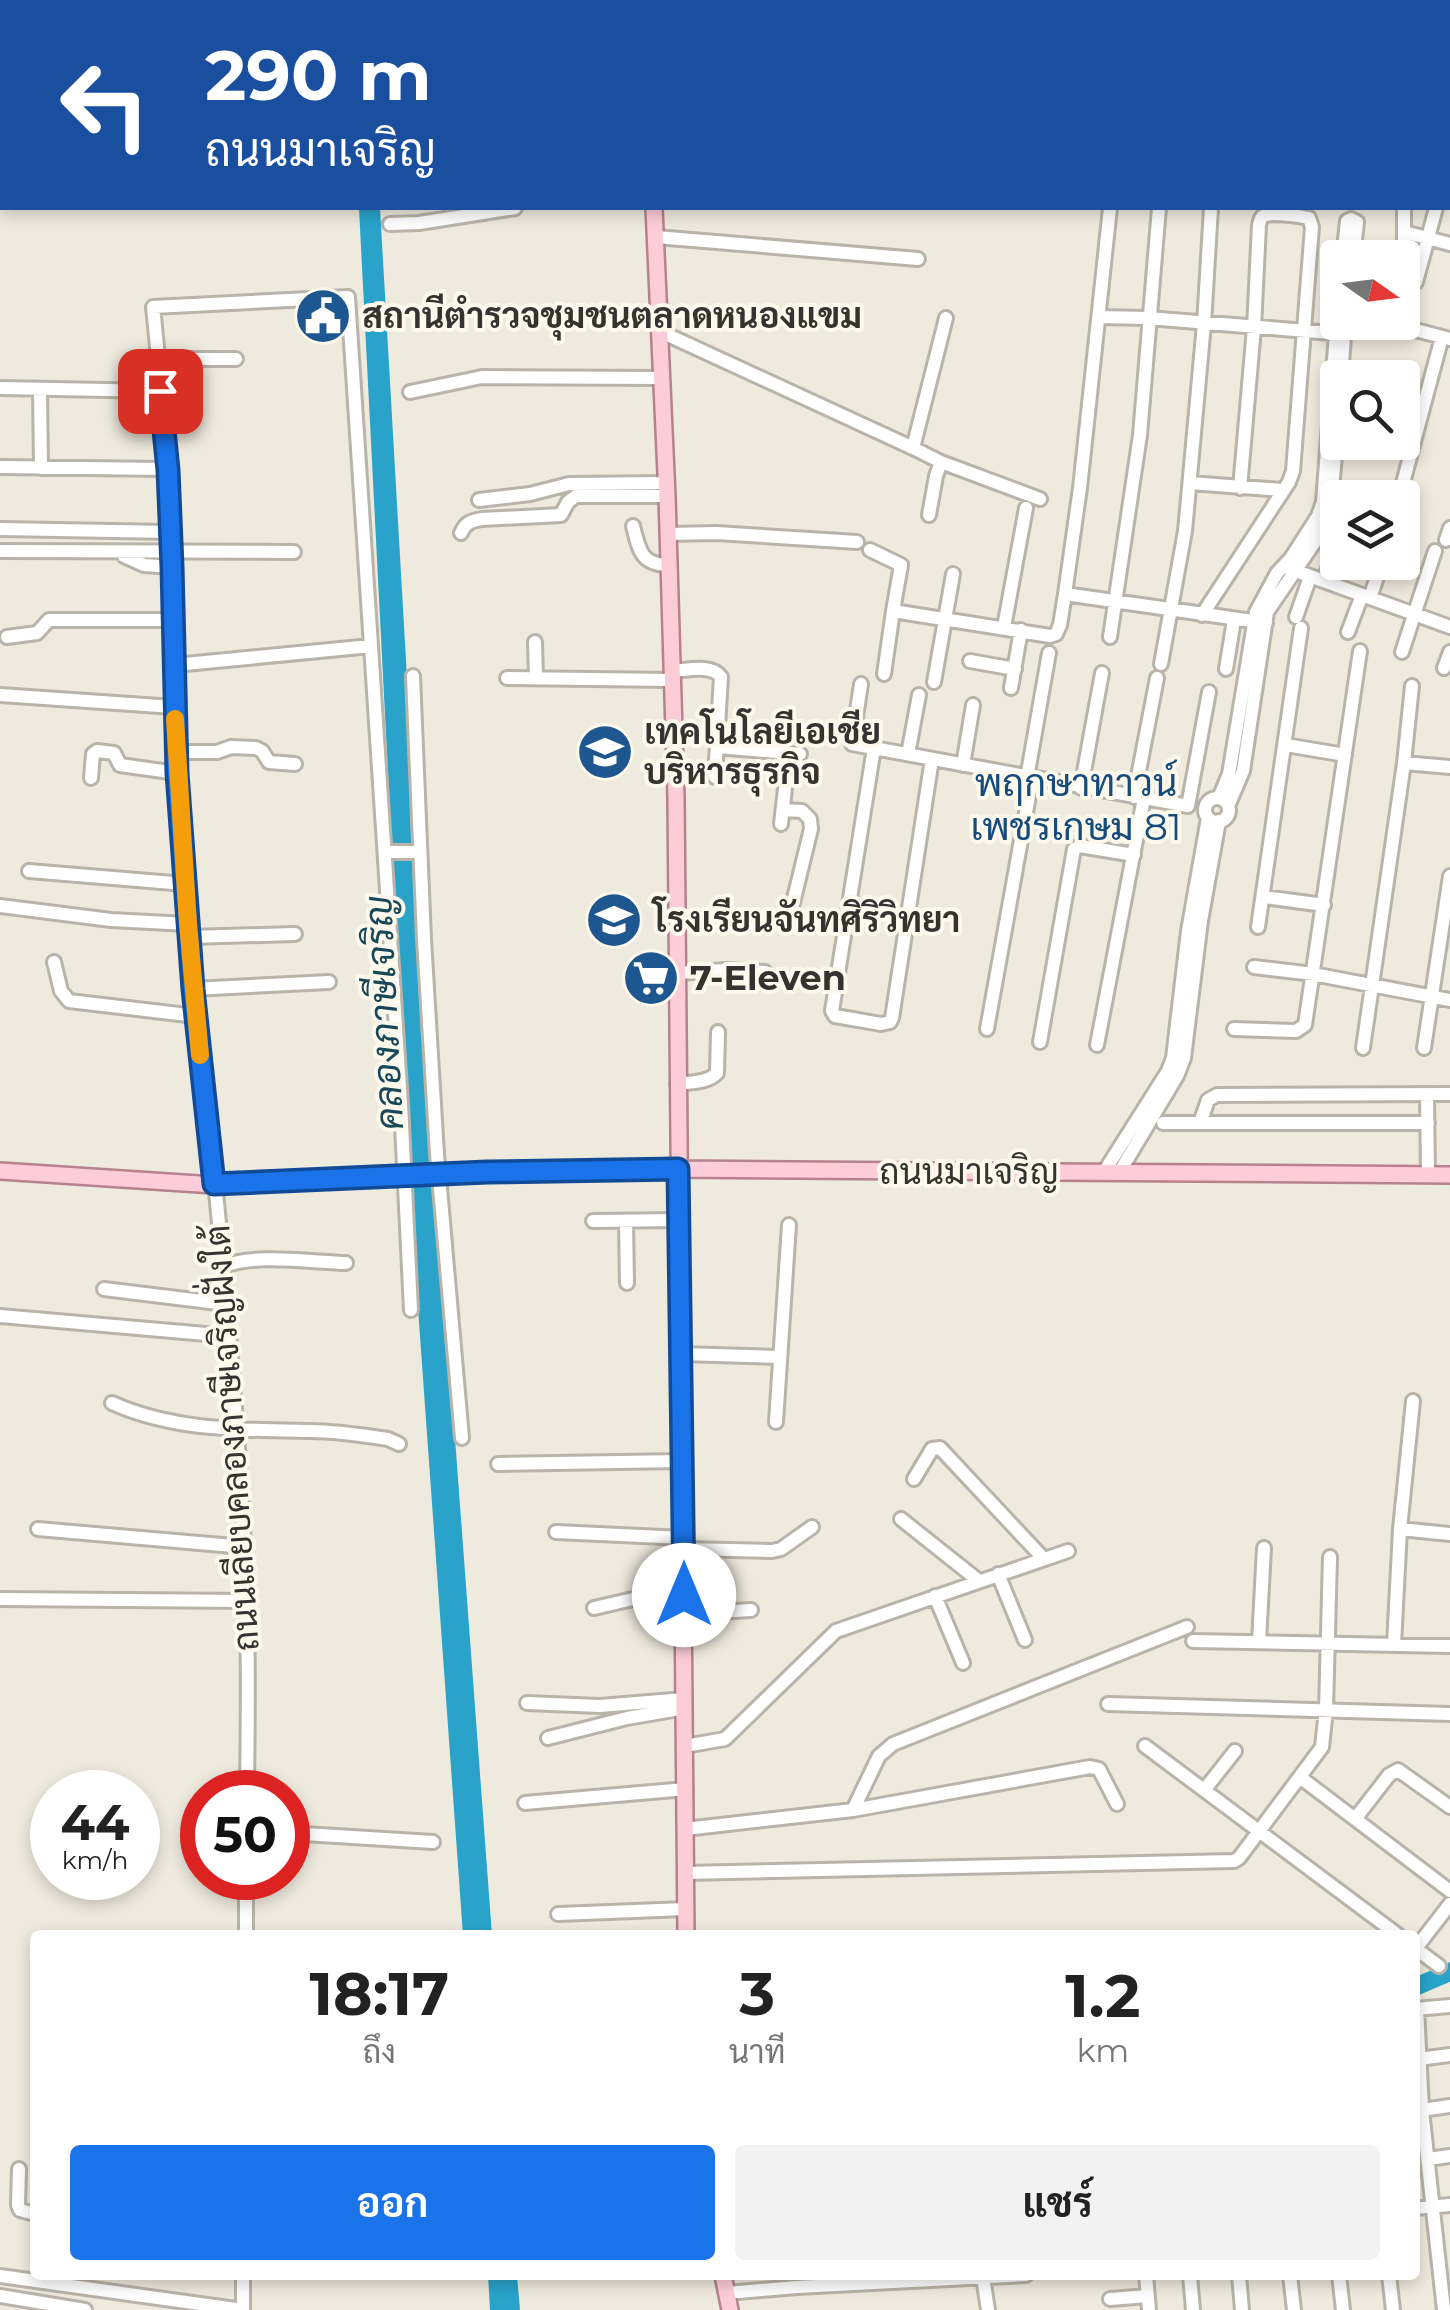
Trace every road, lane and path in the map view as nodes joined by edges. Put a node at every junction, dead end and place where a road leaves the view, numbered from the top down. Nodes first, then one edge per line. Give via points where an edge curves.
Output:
1 (501, 210) edge
2 (654, 210) edge
3 (1110, 210) edge
4 (1159, 210) edge
5 (1211, 210) edge
6 (1404, 210) edge
7 (1435, 210) edge
8 (390, 224) dead end
9 (1404, 232) junction
10 (656, 237) junction
11 (1428, 238) junction
12 (1345, 240) edge
13 (1354, 240) edge
14 (1450, 244) edge
15 (918, 260) dead end
16 (1100, 316) junction
17 (946, 318) dead end
18 (1148, 318) junction
19 (1204, 324) junction
20 (1254, 328) junction
21 (659, 331) junction
22 (1304, 331) junction
23 (1320, 331) edge
24 (1420, 331) edge
25 (1446, 338) edge
26 (1340, 340) edge
27 (158, 359) junction
28 (236, 359) dead end
29 (661, 378) junction
30 (0, 388) edge
31 (40, 389) junction
32 (160, 391) junction
33 (410, 392) dead end
34 (912, 448) junction
35 (1335, 460) edge
36 (942, 462) junction
37 (0, 467) edge
38 (40, 468) junction
39 (168, 470) junction
40 (1404, 480) edge
41 (1190, 483) junction
42 (1240, 488) junction
43 (667, 490) junction
44 (1282, 490) junction
45 (1040, 499) dead end
46 (479, 500) dead end
47 (1026, 508) dead end
48 (929, 515) dead end
49 (632, 526) dead end
50 (0, 529) edge
51 (170, 532) junction
52 (461, 533) dead end
53 (668, 534) junction
54 (857, 542) dead end
55 (870, 550) dead end
56 (1435, 551) dead end
57 (0, 552) edge
58 (294, 552) dead end
59 (172, 560) junction
60 (669, 565) junction
61 (1289, 568) junction
62 (1320, 572) edge
63 (953, 574) dead end
64 (1316, 579) junction
65 (1374, 580) edge
66 (1065, 594) junction
67 (1366, 596) junction
68 (1115, 602) junction
69 (1171, 610) junction
70 (894, 611) junction
71 (1202, 614) junction
72 (1414, 614) junction
73 (944, 619) junction
74 (173, 620) junction
75 (1234, 620) junction
76 (1260, 623) junction
77 (1004, 627) junction
78 (1450, 628) edge
79 (1022, 630) junction
80 (1348, 632) dead end
81 (1110, 636) dead end
82 (7, 637) dead end
83 (534, 642) dead end
84 (371, 646) junction
85 (1360, 651) dead end
86 (1402, 652) dead end
87 (1450, 652) edge
88 (1049, 653) dead end
89 (970, 662) dead end
90 (175, 665) junction
91 (1444, 668) dead end
92 (1015, 669) junction
93 (1226, 670) dead end
94 (1102, 673) dead end
95 (884, 674) dead end
96 (412, 676) dead end
97 (673, 676) junction
98 (507, 678) dead end
99 (536, 678) junction
100 (934, 682) dead end
101 (861, 684) dead end
102 (1412, 686) dead end
103 (1011, 688) dead end
104 (1210, 692) dead end
105 (0, 695) edge
106 (918, 695) dead end
107 (973, 705) dead end
108 (174, 707) junction
109 (1286, 744) junction
110 (717, 747) junction
111 (874, 748) junction
112 (176, 752) junction
113 (908, 754) junction
114 (1344, 754) junction
115 (932, 759) junction
116 (1404, 763) junction
117 (296, 764) dead end
118 (963, 765) junction
119 (1450, 767) edge
120 (177, 773) junction
121 (91, 778) dead end
122 (715, 778) dead end
123 (1029, 778) junction
124 (1081, 788) junction
125 (1139, 797) junction
126 (1188, 806) junction
127 (782, 810) junction
128 (1214, 810) junction
129 (781, 824) dead end
130 (388, 852) junction
131 (419, 852) junction
132 (1134, 856) junction
133 (28, 872) dead end
134 (1450, 876) edge
135 (185, 884) junction
136 (1264, 897) junction
137 (0, 906) edge
138 (1324, 906) junction
139 (788, 919) dead end
140 (1258, 927) dead end
141 (189, 930) junction
142 (295, 934) dead end
143 (54, 962) dead end
144 (1254, 967) dead end
145 (765, 972) dead end
146 (677, 973) junction
147 (1313, 974) junction
148 (330, 982) dead end
149 (1371, 984) junction
150 (193, 989) junction
151 (1432, 996) junction
152 (1450, 1000) edge
153 (196, 1016) junction
154 (1234, 1029) dead end
155 (988, 1030) dead end
156 (718, 1032) dead end
157 (1040, 1042) dead end
158 (1097, 1045) dead end
159 (1363, 1048) dead end
160 (1424, 1048) dead end
161 (677, 1084) junction
162 (1427, 1094) junction
163 (1450, 1094) edge
164 (1200, 1123) junction
165 (1428, 1123) junction
166 (1163, 1124) dead end
167 (678, 1169) junction
168 (1449, 1170) edge
169 (0, 1171) edge
170 (1112, 1172) junction
171 (1428, 1175) junction
172 (214, 1184) junction
173 (594, 1220) dead end
174 (678, 1220) junction
175 (626, 1221) junction
176 (789, 1226) dead end
177 (346, 1263) dead end
178 (222, 1267) junction
179 (627, 1282) dead end
180 (104, 1289) dead end
181 (226, 1304) junction
182 (411, 1310) dead end
183 (0, 1316) edge
184 (229, 1336) junction
185 (682, 1354) junction
186 (780, 1358) junction
187 (1412, 1401) dead end
188 (112, 1403) dead end
189 (776, 1422) dead end
190 (237, 1430) junction
191 (462, 1438) dead end
192 (399, 1444) dead end
193 (682, 1460) junction
194 (498, 1464) dead end
195 (914, 1479) dead end
196 (901, 1519) dead end
197 (812, 1527) dead end
198 (38, 1529) dead end
199 (1400, 1529) junction
200 (556, 1532) dead end
201 (1450, 1534) edge
202 (684, 1544) junction
203 (244, 1547) junction
204 (1264, 1548) dead end
205 (1068, 1551) dead end
206 (1330, 1556) dead end
207 (1043, 1558) junction
208 (998, 1574) junction
209 (979, 1581) junction
210 (684, 1595) junction
211 (935, 1596) junction
212 (0, 1599) edge
213 (247, 1600) junction
214 (594, 1608) dead end
215 (752, 1610) dead end
216 (684, 1614) junction
217 (1187, 1627) dead end
218 (1025, 1640) dead end
219 (1193, 1641) dead end
220 (1259, 1641) junction
221 (1328, 1643) junction
222 (1394, 1645) junction
223 (1450, 1646) edge
224 (963, 1663) dead end
225 (527, 1703) dead end
226 (685, 1704) junction
227 (1108, 1704) dead end
228 (1326, 1710) junction
229 (1450, 1714) edge
230 (548, 1738) dead end
231 (685, 1746) junction
232 (1146, 1746) dead end
233 (1234, 1751) dead end
234 (247, 1770) edge
235 (1301, 1778) junction
236 (1205, 1789) junction
237 (686, 1790) junction
238 (1448, 1802) edge
239 (525, 1803) dead end
240 (1117, 1804) dead end
241 (854, 1810) junction
242 (1355, 1819) junction
243 (686, 1829) junction
244 (1260, 1831) junction
245 (310, 1834) edge
246 (433, 1842) dead end
247 (685, 1872) junction
248 (1450, 1891) edge
249 (246, 1900) edge
250 (1450, 1904) edge
251 (686, 1909) junction
252 (558, 1914) dead end
253 (246, 1930) edge
254 (686, 1930) edge
255 (1391, 1930) edge
256 (1420, 1942) edge
257 (1420, 1952) edge
258 (1439, 1966) dead end
259 (1450, 2006) edge
260 (1420, 2008) edge
261 (1450, 2055) edge
262 (1420, 2060) edge
263 (1420, 2085) edge
264 (1450, 2106) edge
265 (1422, 2110) junction
266 (1450, 2156) edge
267 (1428, 2159) junction
268 (19, 2170) dead end
269 (1450, 2205) edge
270 (1433, 2207) junction
271 (1420, 2208) edge
272 (30, 2213) edge
273 (0, 2276) edge
274 (243, 2280) edge
275 (853, 2280) edge
276 (976, 2280) edge
277 (1191, 2280) edge
278 (1239, 2280) edge
279 (1291, 2280) edge
280 (1339, 2280) edge
281 (1390, 2280) edge
282 (796, 2281) edge
283 (0, 2296) edge
284 (1110, 2298) dead end
285 (728, 2302) edge
286 (1149, 2303) edge
287 (85, 2310) edge
288 (243, 2310) edge
289 (988, 2310) edge
290 (1194, 2310) edge
291 (1242, 2310) edge
292 (1294, 2310) edge
293 (1342, 2310) edge
294 (1393, 2310) edge
295 (1444, 2310) edge

1 - 8 street
2 - 10 main road
3 - 16 street
4 - 18 street
5 - 19 street
6 - 9 street
7 - 11 street
9 - 11 street
9 - 11 street via 1404,282 1416,282
10 - 15 street
10 - 21 main road
11 - 14 street
12 - 13 street via 1351,219
16 - 18 street
16 - 66 street
17 - 34 street
18 - 19 street
18 - 68 street via 1140,436
19 - 20 street
19 - 41 street
20 - 22 street
20 - 22 street via 1262,217 1302,216 1312,227
20 - 42 street
21 - 29 main road
21 - 34 street
22 - 23 street
22 - 44 street via 1293,471
24 - 25 street
25 - 40 street
26 - 61 street via 1323,502
27 - 28 street
27 - 32 street, ถนนเลียบคลองภาษีเจริญฝั่งใต้
27 - 84 street, ถนนเลียบคลองภาษีเจริญฝั่งใต้ via 153,307 348,297
29 - 33 street via 482,377
29 - 43 main road
30 - 31 street
31 - 32 street
31 - 38 street
32 - 39 street, ถนนเลียบคลองภาษีเจริญฝั่งใต้
34 - 36 street
35 - 61 street via 1329,521
36 - 45 street
36 - 48 street
37 - 38 street
38 - 39 street
39 - 51 street, ถนนเลียบคลองภาษีเจริญฝั่งใต้
41 - 42 street
41 - 69 street
42 - 44 street
43 - 46 street via 569,484
43 - 52 street via 576,496 561,515 482,518
43 - 53 main road
44 - 71 street
47 - 77 street
49 - 60 street via 649,562
50 - 51 street
51 - 59 street, ถนนเลียบคลองภาษีเจริญฝั่งใต้
53 - 54 street
53 - 60 main road
55 - 70 street via 901,566
56 - 72 street
57 - 59 street via 118,552
58 - 59 street
59 - 74 street, ถนนเลียบคลองภาษีเจริญฝั่งใต้
60 - 97 main road
61 - 64 street
61 - 76 street
62 - 64 street
63 - 73 street
64 - 67 street
64 - 109 street via 1298,622
65 - 67 street
66 - 68 street
66 - 79 street via 1056,634
67 - 72 street
67 - 80 street
68 - 69 street
68 - 81 street
69 - 71 street
69 - 125 street
70 - 73 street
70 - 95 street
71 - 75 street
72 - 78 street
72 - 86 street
73 - 77 street
73 - 100 street
74 - 82 street via 49,620 37,633
74 - 90 street, ถนนเลียบคลองภาษีเจริญฝั่งใต้
75 - 76 street
75 - 93 street
76 - 128 street via 1243,771
77 - 79 street
79 - 92 street
83 - 99 street
84 - 90 street
84 - 130 street
85 - 114 street
87 - 91 street
88 - 123 street
89 - 92 street
90 - 108 street, ถนนเลียบคลองภาษีเจริญฝั่งใต้
92 - 103 street
94 - 124 street
96 - 131 street
97 - 99 street
97 - 110 street via 719,673
97 - 146 main road
98 - 99 street
101 - 111 street via 852,744
102 - 116 street
104 - 126 street
105 - 108 street
106 - 113 street
107 - 118 street
108 - 112 street, ถนนเลียบคลองภาษีเจริญฝั่งใต้
109 - 114 street
109 - 136 street
110 - 122 street
110 - 127 street via 794,754
111 - 113 street
111 - 115 street via 832,1011 841,1017 881,1024 892,1018
112 - 117 street via 256,748 269,762
112 - 120 street, ถนนเลียบคลองภาษีเจริญฝั่งใต้
113 - 115 street
114 - 138 street
115 - 118 street
116 - 119 street
116 - 149 street
118 - 123 street
120 - 121 street via 120,765 114,754 97,751
120 - 135 street, ถนนเลียบคลองภาษีเจริญฝั่งใต้
123 - 124 street
123 - 155 street
124 - 125 street
125 - 126 street
125 - 132 street
126 - 128 street
127 - 129 street
127 - 139 street via 802,811 810,819
128 - 170 street via 1187,990 1184,1058
130 - 131 street
130 - 182 street
131 - 191 street
132 - 157 street via 1074,849
132 - 158 street
133 - 135 street
134 - 151 street
135 - 141 street, ถนนเลียบคลองภาษีเจริญฝั่งใต้
136 - 138 street
136 - 140 street
137 - 141 street
138 - 147 street
141 - 142 street
141 - 150 street, ถนนเลียบคลองภาษีเจริญฝั่งใต้
143 - 153 street via 70,1001
144 - 147 street
145 - 146 street
146 - 161 main road
147 - 149 street
147 - 154 street via 1303,1028
148 - 150 street
149 - 151 street
149 - 159 street
150 - 153 street, ถนนเลียบคลองภาษีเจริญฝั่งใต้
151 - 152 street
151 - 160 street
153 - 172 street, ถนนเลียบคลองภาษีเจริญฝั่งใต้
156 - 161 street via 714,1077
161 - 167 main road
162 - 163 street
162 - 164 street via 1217,1095 1208,1100
162 - 165 street
164 - 165 street
164 - 166 street
165 - 171 street
167 - 170 main road, ถนนมาเจริญ
167 - 172 main road, ถนนมาเจริญ, bridge
167 - 174 main road
168 - 171 main road, ถนนมาเจริญ
169 - 172 main road, ถนนมาเจริญ
170 - 171 main road, ถนนมาเจริญ
172 - 178 street, ถนนเลียบคลองภาษีเจริญฝั่งใต้
173 - 175 street
174 - 175 street
174 - 185 main road
175 - 179 street
176 - 186 street
177 - 178 street via 238,1260
178 - 181 street, ถนนเลียบคลองภาษีเจริญฝั่งใต้
180 - 181 street
181 - 184 street, ถนนเลียบคลองภาษีเจริญฝั่งใต้
183 - 184 street
184 - 190 street, ถนนเลียบคลองภาษีเจริญฝั่งใต้
185 - 186 street
185 - 193 main road
186 - 189 street
187 - 199 street
188 - 190 street via 149,1418
190 - 192 street via 312,1430
190 - 203 street, ถนนเลียบคลองภาษีเจริญฝั่งใต้
193 - 194 street
193 - 202 main road
195 - 207 street via 932,1449 940,1448
196 - 209 street
197 - 202 street via 772,1552
198 - 203 street
199 - 201 street
199 - 222 street
200 - 202 street
202 - 210 main road
203 - 213 street, ถนนเลียบคลองภาษีเจริญฝั่งใต้
204 - 220 street
205 - 207 street
206 - 221 street
207 - 208 street
208 - 209 street
208 - 218 street
209 - 211 street
210 - 214 street
210 - 216 main road
211 - 224 street
211 - 231 street via 836,1631 725,1739
212 - 213 street
213 - 234 street, ถนนเลียบคลองภาษีเจริญฝั่งใต้
215 - 216 street
216 - 226 main road
217 - 241 street via 893,1744 878,1756
219 - 220 street
220 - 221 street
221 - 222 street
221 - 228 street
222 - 223 street
225 - 226 street
226 - 230 street
226 - 231 main road
227 - 228 street
228 - 229 street
228 - 235 street via 1322,1747
231 - 237 main road
232 - 236 street
233 - 236 street
235 - 242 street
235 - 244 street
236 - 244 street
237 - 239 street
237 - 243 main road
238 - 242 street via 1398,1770
240 - 241 street via 1100,1768 1090,1767
241 - 243 street
242 - 248 street
243 - 247 main road
244 - 247 street via 1229,1862
244 - 255 street
245 - 246 street
247 - 251 main road
249 - 253 street
250 - 256 street
251 - 252 street
251 - 254 main road
257 - 258 street
259 - 260 street
261 - 262 street
263 - 265 street
264 - 265 street
265 - 267 street
266 - 267 street
267 - 270 street
268 - 272 street via 18,2205
269 - 270 street
270 - 271 street
270 - 295 street
273 - 288 street
274 - 288 street
275 - 282 street
276 - 289 street
277 - 290 street
278 - 291 street
279 - 292 street
280 - 293 street
281 - 294 street
282 - 285 street
283 - 287 street
284 - 286 street

